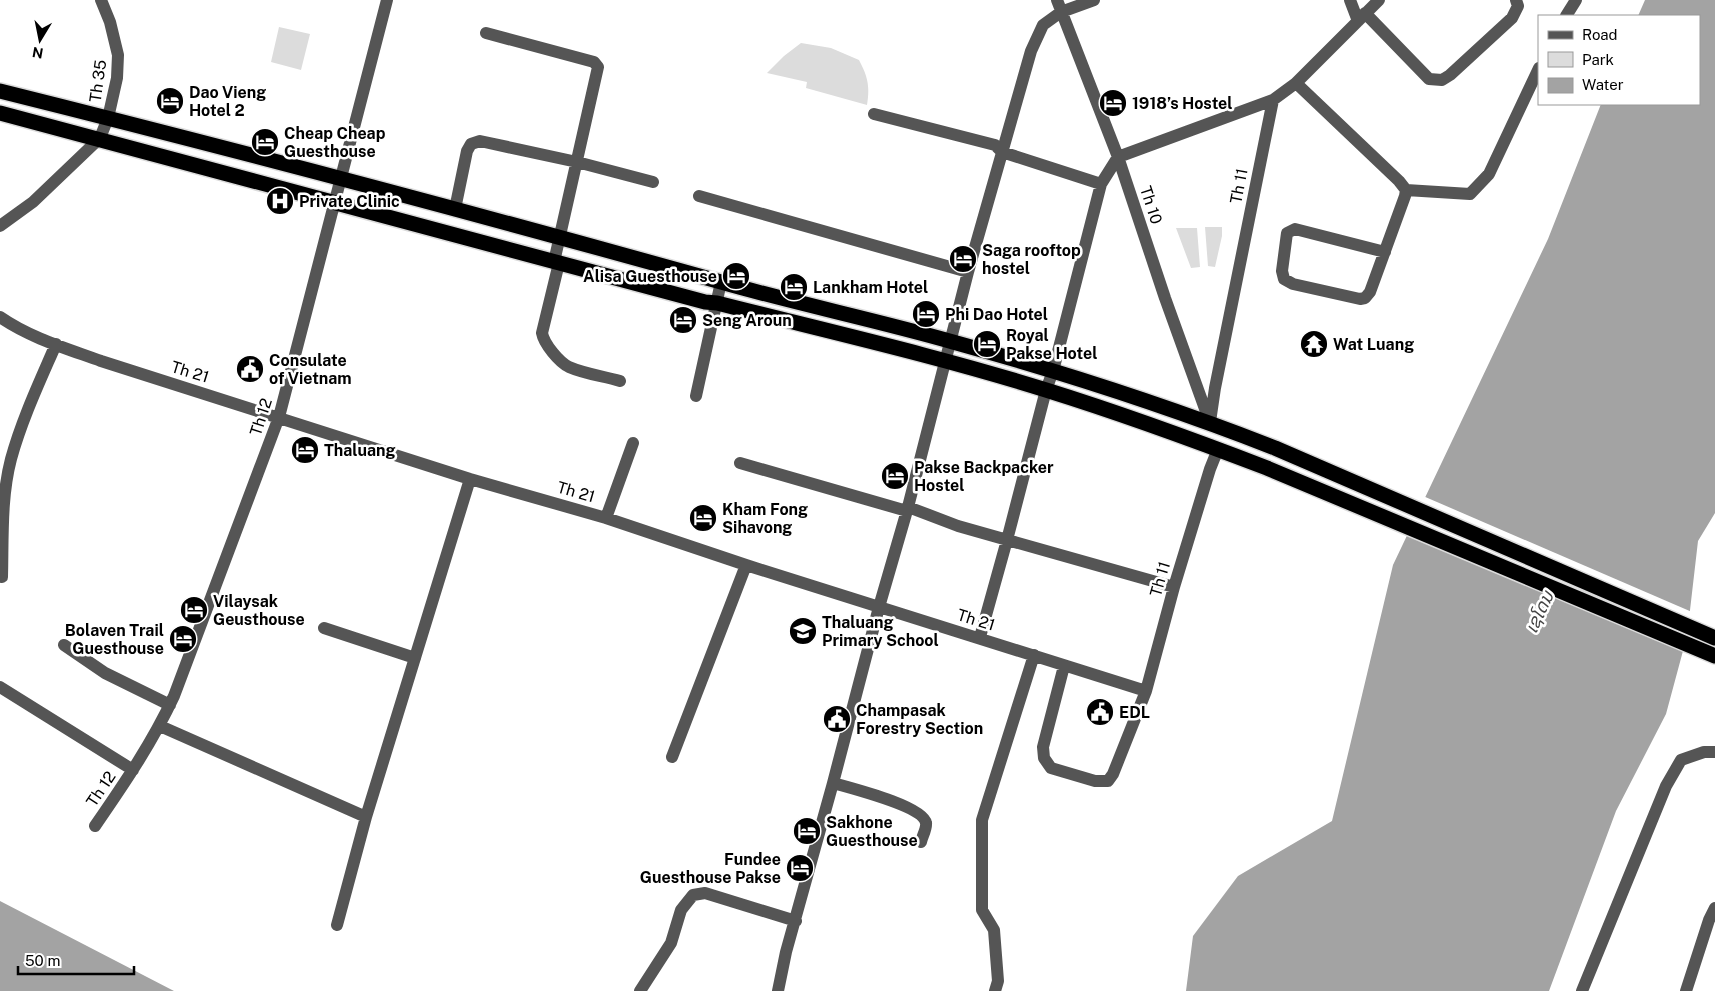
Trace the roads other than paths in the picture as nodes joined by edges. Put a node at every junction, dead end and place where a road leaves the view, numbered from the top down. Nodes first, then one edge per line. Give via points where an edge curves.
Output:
1 (101, 0) edge
2 (387, 0) edge
3 (1094, 0) edge
4 (1350, 0) edge
5 (1379, 0) edge
6 (1516, 0) edge
7 (1576, 0) edge
8 (1059, 6) edge
9 (1567, 15) edge
10 (1361, 17) junction
11 (486, 34) dead end
12 (1538, 70) edge
13 (1296, 83) junction
14 (0, 91) edge
15 (1273, 100) junction
16 (0, 112) edge
17 (874, 114) dead end
18 (108, 118) junction
19 (100, 138) junction
20 (1002, 152) junction
21 (1118, 157) junction
22 (577, 162) junction
23 (342, 179) junction
24 (653, 182) dead end
25 (1101, 184) junction
26 (1406, 190) junction
27 (699, 196) dead end
28 (335, 203) junction
29 (455, 209) junction
30 (0, 226) edge
31 (560, 238) junction
32 (1385, 252) junction
33 (556, 262) junction
34 (968, 272) junction
35 (721, 282) junction
36 (717, 303) junction
37 (0, 317) edge
38 (952, 341) junction
39 (56, 344) junction
40 (945, 361) junction
41 (1053, 371) junction
42 (620, 381) dead end
43 (1046, 390) junction
44 (696, 396) dead end
45 (279, 417) junction
46 (1210, 422) junction
47 (633, 444) dead end
48 (1218, 449) junction
49 (740, 463) dead end
50 (470, 479) junction
51 (908, 509) junction
52 (606, 518) junction
53 (1008, 540) junction
54 (746, 565) junction
55 (2, 577) dead end
56 (1174, 587) junction
57 (879, 607) junction
58 (324, 628) dead end
59 (980, 637) junction
60 (1715, 638) edge
61 (64, 645) dead end
62 (1034, 656) junction
63 (1715, 656) edge
64 (415, 658) junction
65 (1064, 666) junction
66 (0, 687) edge
67 (1146, 691) junction
68 (170, 705) junction
69 (160, 726) junction
70 (1715, 752) edge
71 (672, 757) dead end
72 (133, 770) junction
73 (833, 783) junction
74 (366, 817) junction
75 (95, 826) dead end
76 (921, 842) dead end
77 (1715, 908) edge
78 (796, 921) junction
79 (337, 925) dead end
80 (640, 991) edge
81 (778, 991) edge
82 (995, 991) edge
83 (1582, 991) edge
84 (1686, 991) edge

1 - 18 street, Th 35 via 118,55 117,78
2 - 23 street, Th 12
3 - 8 street
4 - 10 street
5 - 10 street
6 - 10 street via 1518,6 1512,18 1442,80 1429,79
7 - 9 street
8 - 20 street via 1043,25 1031,51
8 - 21 street, Th 10
10 - 13 street
11 - 22 street via 594,62 598,67
12 - 26 street via 1488,174 1470,194
13 - 15 street
13 - 26 street
14 - 18 highway
15 - 21 street
15 - 46 street, Th 11
16 - 19 highway
17 - 20 street via 995,144
18 - 19 street, Th 35
18 - 23 highway
19 - 28 highway
19 - 30 street via 33,202
20 - 25 street
20 - 34 street
21 - 25 street
21 - 46 street, Th 10
22 - 24 street
22 - 29 street via 480,141 471,144
22 - 31 street
23 - 28 street, Th 12
23 - 29 highway
25 - 41 street
26 - 32 street
27 - 34 street
28 - 33 highway
28 - 45 street, Th 12
29 - 31 highway
31 - 33 street
31 - 35 highway
32 - 32 street via 1295,230 1287,233 1282,271 1284,279 1293,284 1360,299 1370,292
33 - 36 highway
33 - 42 street via 543,340 568,366
34 - 38 street
35 - 36 street
35 - 38 highway
36 - 40 highway
36 - 44 street
37 - 39 street, Th 21
38 - 40 street
38 - 41 highway
39 - 45 street, Th 21
39 - 55 street via 11,459 3,511
40 - 43 highway
40 - 51 street
41 - 43 street
41 - 46 highway
43 - 48 highway
43 - 53 street
45 - 50 street, Th 21
45 - 68 street, Th 12
46 - 60 highway via 1310,462
47 - 52 street
48 - 56 street, Th 11
48 - 63 highway
49 - 51 street
50 - 52 street, Th 21
50 - 64 street
51 - 53 street
51 - 57 street
52 - 54 street, Th 21
53 - 56 street
53 - 59 street
54 - 57 street, Th 21
54 - 71 street
56 - 67 street, Th 11
57 - 59 street, Th 21
57 - 73 street
58 - 64 street
59 - 62 street, Th 21
61 - 68 street via 105,673
62 - 65 street, Th 21
62 - 82 street via 982,820 982,910 994,930 998,981
64 - 74 street
65 - 67 street, Th 21
65 - 67 street, Th 11 via 1043,747 1044,758 1051,768 1095,781 1108,780
66 - 72 street, Th 12
68 - 69 street, Th 12
69 - 72 street, Th 12
69 - 74 street
70 - 83 street via 1704,752 1681,760 1666,786
72 - 75 street, Th 12
73 - 76 street via 912,809 926,824
73 - 78 street
74 - 79 street
77 - 84 street
78 - 80 street via 705,893 693,895 681,910 671,943
78 - 81 street

